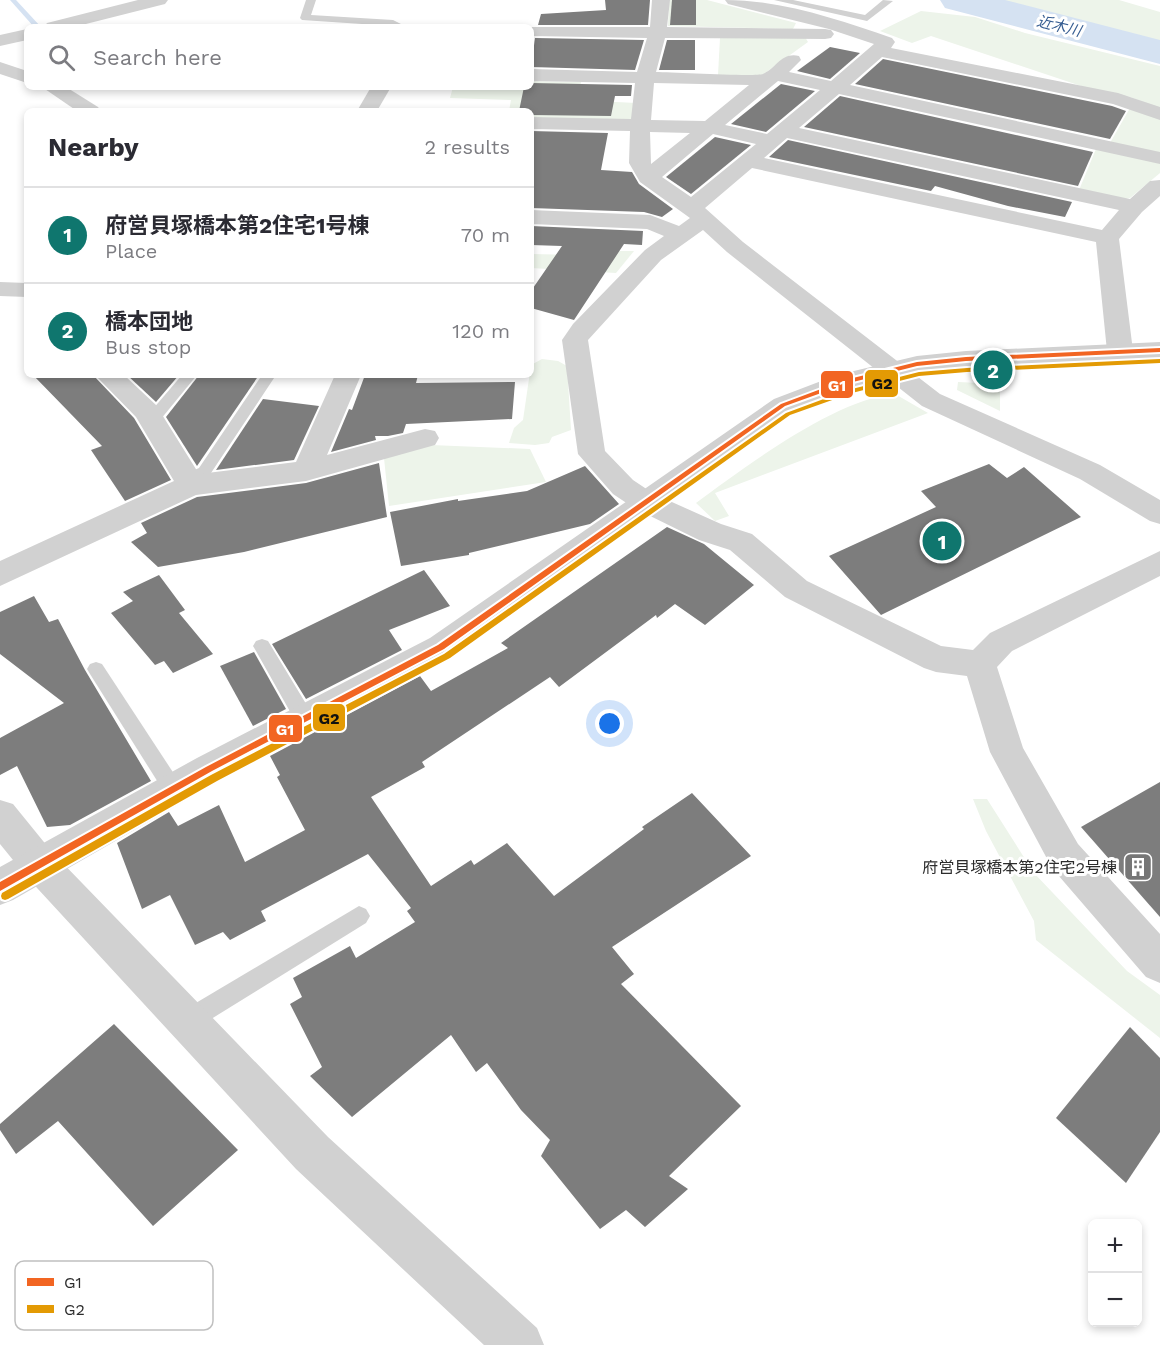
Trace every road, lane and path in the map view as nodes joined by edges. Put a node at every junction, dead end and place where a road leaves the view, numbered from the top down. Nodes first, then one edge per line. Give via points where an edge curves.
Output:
1 (159, 0) edge
2 (311, 0) edge
3 (661, 0) edge
4 (734, 0) edge
5 (779, 0) edge
6 (884, 0) edge
7 (65, 24) edge
8 (395, 24) edge
9 (830, 30) junction
10 (534, 31) edge
11 (658, 32) junction
12 (24, 35) edge
13 (0, 41) edge
14 (878, 51) junction
15 (0, 68) edge
16 (534, 75) edge
17 (24, 76) edge
18 (771, 77) junction
19 (645, 78) junction
20 (834, 88) junction
21 (57, 90) edge
22 (379, 90) edge
23 (87, 108) edge
24 (369, 108) edge
25 (1160, 114) edge
26 (534, 123) edge
27 (640, 125) junction
28 (707, 128) junction
29 (777, 136) junction
30 (1160, 158) edge
31 (748, 161) junction
32 (648, 177) junction
33 (1159, 185) edge
34 (1134, 207) junction
35 (698, 213) junction
36 (534, 217) edge
37 (682, 235) junction
38 (1107, 238) junction
39 (0, 289) edge
40 (24, 290) edge
41 (1160, 350) edge
42 (1120, 351) junction
43 (889, 369) junction
44 (111, 378) edge
45 (187, 378) edge
46 (267, 378) edge
47 (347, 378) edge
48 (151, 421) junction
49 (425, 438) dead end
50 (306, 471) junction
51 (190, 482) junction
52 (644, 501) junction
53 (1160, 513) edge
54 (1160, 562) edge
55 (0, 574) edge
56 (262, 646) dead end
57 (980, 664) junction
58 (96, 669) dead end
59 (304, 718) junction
60 (173, 789) junction
61 (0, 816) edge
62 (39, 864) junction
63 (0, 887) edge
64 (359, 916) dead end
65 (1160, 963) edge
66 (188, 1021) junction
67 (519, 1345) edge

1 - 7 street
2 - 8 lane via 305,18
3 - 11 street
4 - 9 street
5 - 6 lane via 867,18 888,1
9 - 11 street
9 - 14 street via 886,42
9 - 18 street
10 - 11 street
11 - 19 street
12 - 13 street
14 - 20 street
14 - 25 street via 1118,99
15 - 17 street
16 - 19 street
18 - 19 street
18 - 20 street
18 - 28 street
19 - 27 street
20 - 29 street
20 - 30 street
21 - 23 street
22 - 24 street
26 - 27 street
27 - 28 street
27 - 32 street via 640,163
28 - 29 street
28 - 32 street
29 - 31 street
29 - 34 street
31 - 35 street
31 - 38 street
32 - 35 street
33 - 34 street
34 - 38 street
35 - 37 street
35 - 43 street
36 - 37 street via 650,222
37 - 52 street via 653,255 575,340 592,454 623,487
38 - 42 street
39 - 40 street
41 - 42 street
42 - 43 street via 990,358
43 - 52 street via 818,389 783,405
43 - 53 street via 931,400 1090,472
44 - 48 street via 146,411
45 - 48 lane
46 - 51 lane via 204,471
47 - 50 street
48 - 51 street
49 - 50 street
50 - 51 street
51 - 55 street
52 - 57 street via 741,542 796,589 936,659
52 - 59 street via 441,646
54 - 57 street via 1001,642
56 - 59 lane
57 - 65 street via 1007,753 1065,856
58 - 60 lane
59 - 60 street
60 - 62 street
61 - 62 street
62 - 63 street
62 - 66 street
64 - 66 lane
66 - 67 street via 312,1153

